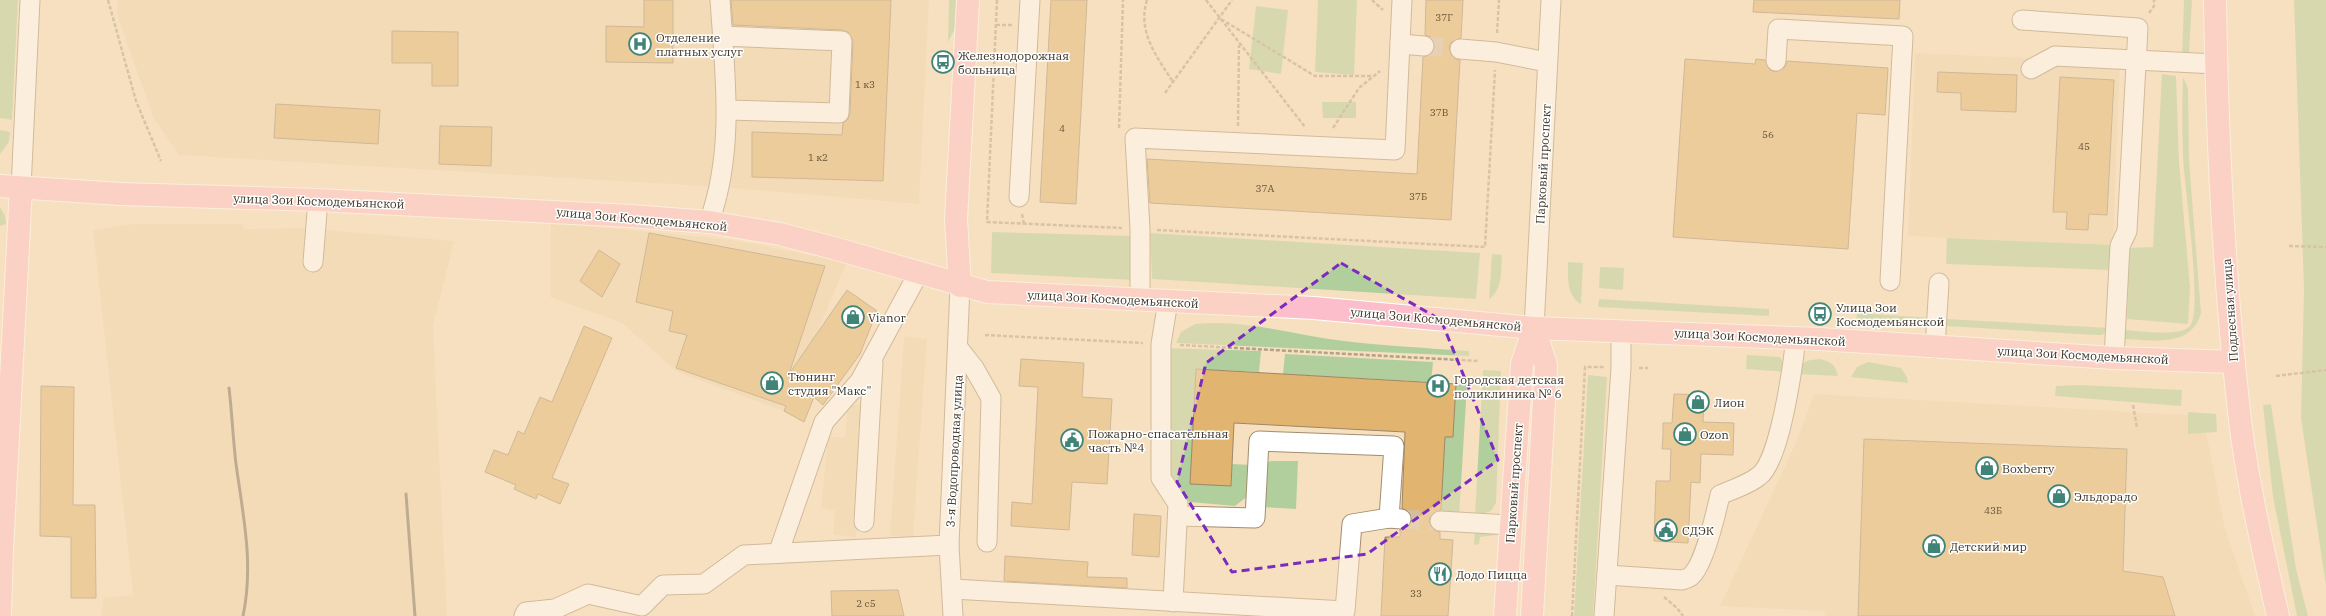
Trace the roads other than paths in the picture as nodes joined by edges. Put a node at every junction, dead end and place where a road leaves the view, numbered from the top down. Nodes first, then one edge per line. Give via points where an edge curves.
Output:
1 (30, 0) edge
2 (720, 0) edge
3 (968, 0) edge
4 (1030, 0) edge
5 (1402, 0) edge
6 (1551, 0) edge
7 (2215, 0) edge
8 (2022, 20) dead end
9 (722, 36) junction
10 (1424, 46) tunnel mouth
11 (1460, 49) tunnel mouth
12 (1400, 50) junction
13 (2137, 60) junction
14 (1776, 61) dead end
15 (1548, 62) junction
16 (2216, 64) junction
17 (2031, 69) dead end
18 (727, 110) junction
19 (10, 187) edge
20 (1019, 197) dead end
21 (318, 200) junction
22 (710, 222) junction
23 (313, 262) dead end
24 (918, 274) junction
25 (1890, 281) dead end
26 (1939, 284) dead end
27 (960, 286) junction
28 (1140, 300) junction
29 (1168, 301) junction
30 (1534, 328) junction
31 (1621, 331) junction
32 (1796, 338) junction
33 (1935, 348) junction
34 (958, 349) junction
35 (2114, 358) junction
36 (873, 359) junction
37 (2234, 362) junction
38 (6, 377) edge
39 (1178, 516) junction
40 (1440, 521) tunnel mouth
41 (864, 522) dead end
42 (1510, 525) junction
43 (986, 542) dead end
44 (950, 545) junction
45 (779, 551) junction
46 (1607, 575) junction
47 (953, 589) junction
48 (1173, 602) junction
49 (1345, 614) edge
50 (0, 616) edge
51 (524, 616) edge
52 (953, 616) edge
53 (1505, 616) edge
54 (1532, 616) edge
55 (1604, 616) edge
56 (2278, 616) edge

1 - 19 street
2 - 9 street
3 - 27 main road via 956,219
4 - 20 street
5 - 12 street
6 - 15 street, Парковый проспект
7 - 16 main road, Подлесная улица
8 - 13 street via 2138,28
9 - 18 street
9 - 18 street via 842,41 840,113
10 - 12 street
11 - 15 street via 1496,52
12 - 28 street via 1395,150 1134,138 1140,229
13 - 16 street
13 - 17 street via 2055,56
13 - 35 street via 2127,231 2120,246
14 - 25 street via 1778,29 1903,36
15 - 30 street, Парковый проспект
16 - 37 main road, Подлесная улица via 2221,193
18 - 22 street via 718,198
19 - 21 main road, улица Зои Космодемьянской via 120,194
19 - 38 main road
21 - 22 main road, улица Зои Космодемьянской
21 - 23 street
22 - 24 main road, улица Зои Космодемьянской via 780,234
24 - 27 main road, улица Зои Космодемьянской
24 - 36 street
26 - 33 street
27 - 28 main road, улица Зои Космодемьянской via 987,292
27 - 34 street, 3-я Водопроводная улица
28 - 29 main road, улица Зои Космодемьянской
29 - 30 main road, улица Зои Космодемьянской via 1314,308
29 - 39 street via 1161,344 1161,478 1178,504
30 - 31 main road, улица Зои Космодемьянской
30 - 42 main road, Парковый проспект via 1522,364
30 - 54 main road, Парковый проспект via 1546,365
31 - 32 main road, улица Зои Космодемьянской
31 - 46 street via 1621,368
32 - 33 main road, улица Зои Космодемьянской
32 - 46 street via 1792,378 1768,465 1760,476 1720,495 1710,533 1691,576 1682,580
33 - 35 main road, улица Зои Космодемьянской
34 - 43 street via 974,368 991,398
34 - 44 street, 3-я Водопроводная улица
35 - 37 main road, улица Зои Космодемьянской
36 - 41 street
36 - 45 street via 860,381 824,422
37 - 56 main road, Подлесная улица via 2255,512
38 - 50 main road
39 - 48 street
39 - 49 street via 1254,518 1259,441 1394,446 1395,518 1352,524
40 - 42 street
42 - 53 main road, Парковый проспект
44 - 45 street
44 - 47 street, 3-я Водопроводная улица
45 - 51 street via 744,554 704,584 663,585 642,606 588,594 555,609 526,612
46 - 55 street
47 - 48 street
47 - 52 street, 3-я Водопроводная улица
48 - 49 street

